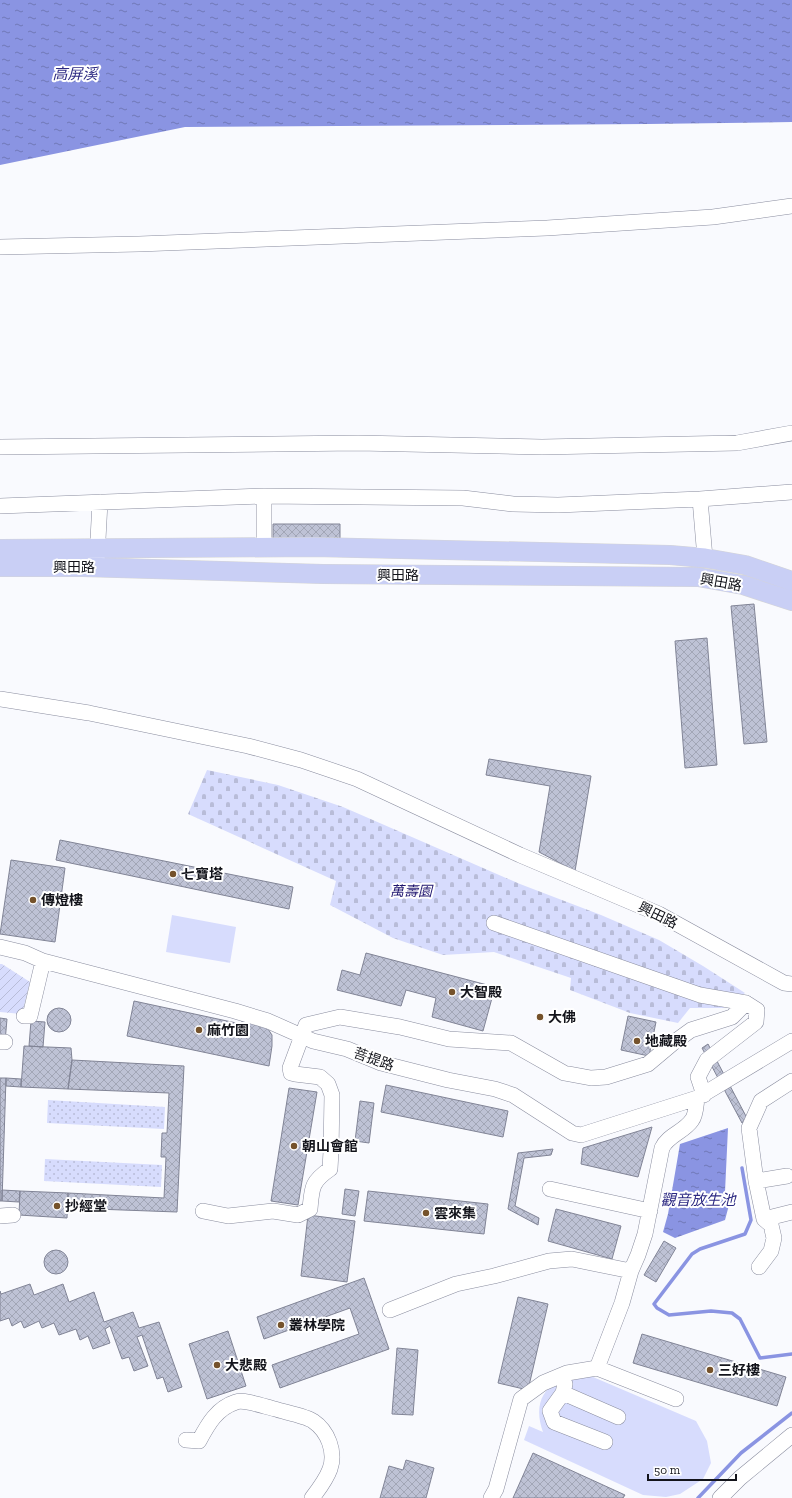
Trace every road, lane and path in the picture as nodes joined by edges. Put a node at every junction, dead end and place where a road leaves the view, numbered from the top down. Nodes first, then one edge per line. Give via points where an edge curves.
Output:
1 (792, 206) edge
2 (0, 247) edge
3 (792, 433) edge
4 (0, 447) edge
5 (792, 492) edge
6 (264, 496) junction
7 (700, 498) junction
8 (100, 502) junction
9 (0, 506) edge
10 (238, 548) junction
11 (264, 548) junction
12 (0, 549) edge
13 (423, 550) junction
14 (97, 558) junction
15 (704, 558) junction
16 (0, 567) edge
17 (240, 572) junction
18 (423, 575) junction
19 (792, 581) edge
20 (792, 601) edge
21 (0, 699) edge
22 (494, 923) dead end
23 (0, 947) edge
24 (43, 962) junction
25 (792, 984) edge
26 (746, 1003) junction
27 (24, 1016) dead end
28 (302, 1036) junction
29 (792, 1041) edge
30 (792, 1081) edge
31 (701, 1097) junction
32 (787, 1176) dead end
33 (756, 1181) junction
34 (550, 1189) dead end
35 (203, 1211) dead end
36 (650, 1211) junction
37 (792, 1212) edge
38 (764, 1219) junction
39 (759, 1267) dead end
40 (631, 1271) junction
41 (390, 1310) dead end
42 (597, 1368) junction
43 (567, 1373) junction
44 (563, 1393) junction
45 (676, 1399) dead end
46 (618, 1417) dead end
47 (792, 1435) edge
48 (186, 1440) dead end
49 (605, 1442) dead end
50 (494, 1495) edge
51 (312, 1498) edge
52 (720, 1498) edge

1 - 2 street via 713,217 548,228
3 - 4 street via 737,442 542,447 358,443
5 - 7 street
6 - 7 street via 464,498 513,504 558,505
6 - 8 street
6 - 11 street
7 - 15 street
8 - 9 street
8 - 14 street
10 - 11 main road, 興田路
10 - 14 main road, 興田路
10 - 17 main road
11 - 13 main road, 興田路
12 - 14 main road, 興田路
13 - 15 main road, 興田路 via 670,555
13 - 18 main road
14 - 16 main road, 興田路
14 - 17 main road, 興田路
15 - 19 main road, 興田路 via 745,565
17 - 18 main road, 興田路
18 - 20 main road, 興田路 via 698,577 743,584
21 - 25 street, 興田路 via 89,713 248,746 302,760 358,779 520,856 659,914 784,983
22 - 26 street via 700,995
23 - 24 street, 菩提路 via 25,953
24 - 27 street via 30,1016
24 - 28 street, 菩提路 via 235,1011 268,1021
26 - 28 street via 732,1017 691,1030 648,1064 606,1077 591,1078 564,1073 511,1043 448,1039 400,1027 340,1017 306,1025
26 - 31 street via 757,1010 756,1022 707,1060 698,1077
28 - 31 street, 菩提路 via 347,1049 381,1064 513,1095 572,1133 581,1135
28 - 35 street via 290,1066 291,1073 320,1077 328,1084 332,1095 330,1169 318,1177 311,1191 310,1209 298,1215 273,1211 228,1216
29 - 31 street, 菩提路
30 - 33 street via 761,1101 749,1128
31 - 36 street via 693,1119 683,1130 665,1142 662,1148
32 - 33 street
33 - 38 street
34 - 36 street
36 - 40 street
37 - 38 street
38 - 39 street via 771,1225 774,1238 771,1251
40 - 41 street via 572,1259 549,1261 456,1284
40 - 42 street via 622,1303
42 - 43 street
42 - 45 street
43 - 44 street
43 - 50 street via 543,1383 521,1399
44 - 46 street
44 - 49 street via 550,1411 554,1422
47 - 52 street
48 - 51 street via 199,1440 210,1421 224,1408 238,1401 313,1420 332,1445 330,1468 324,1483

